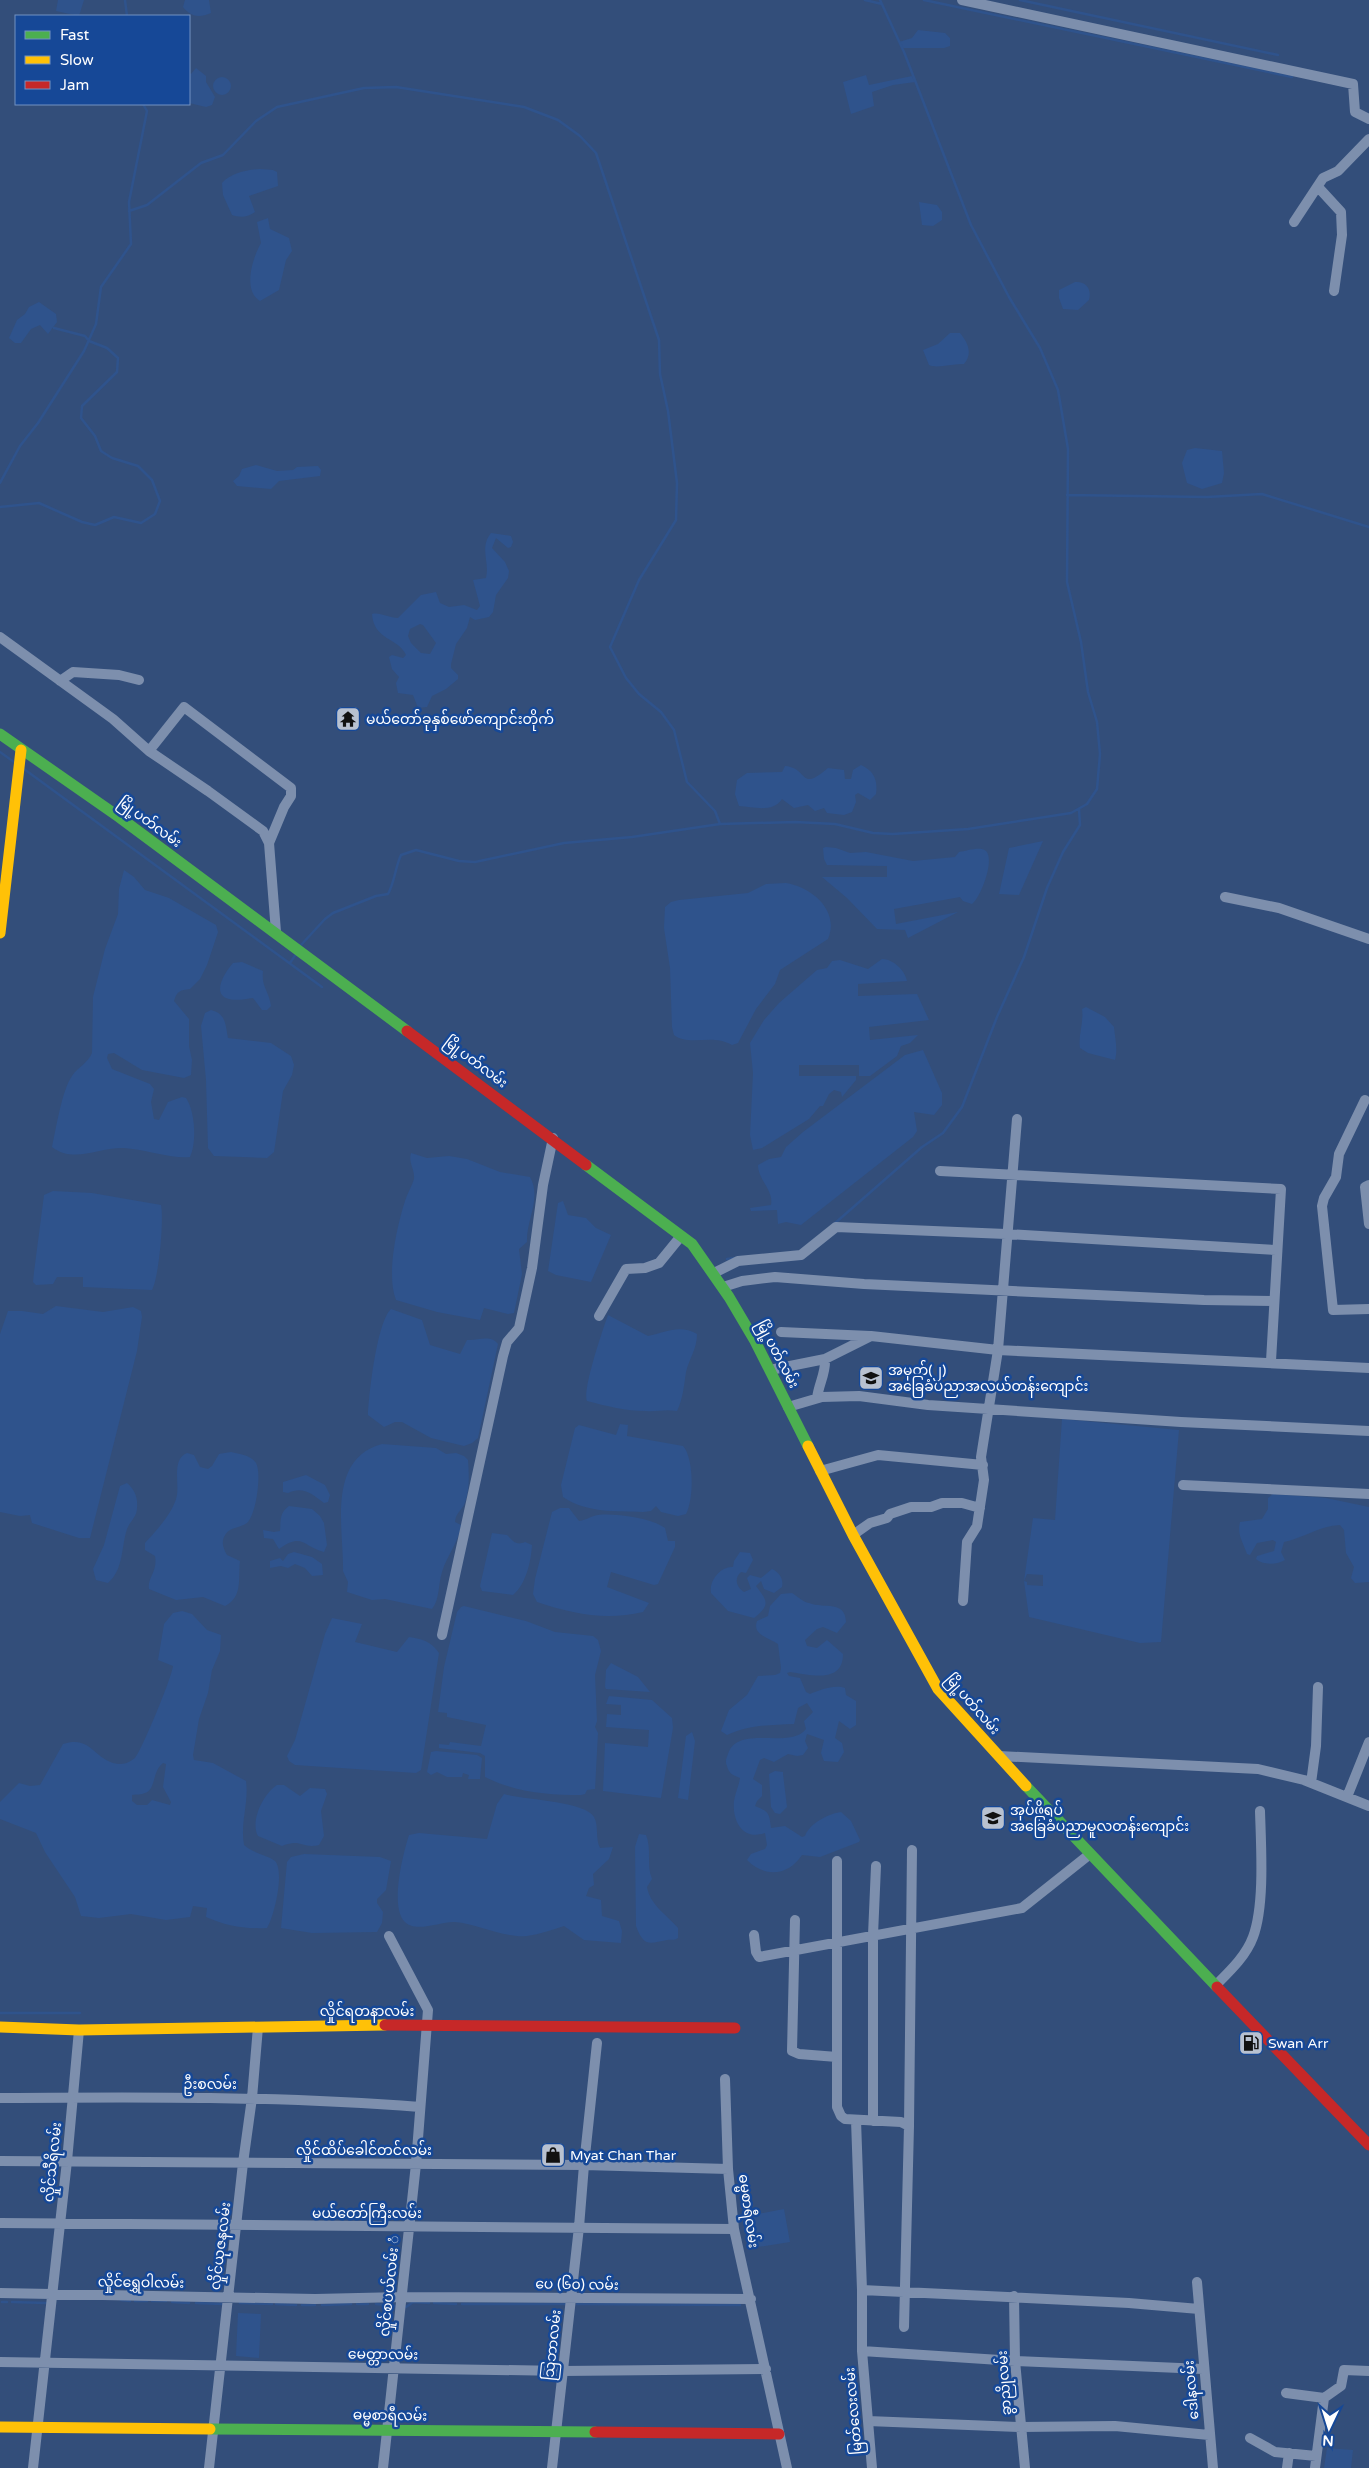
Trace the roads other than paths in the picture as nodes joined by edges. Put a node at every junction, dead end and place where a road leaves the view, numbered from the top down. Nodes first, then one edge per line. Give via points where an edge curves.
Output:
1 (962, 0) edge
2 (1369, 119) edge
3 (1369, 139) edge
4 (1318, 187) junction
5 (1294, 222) dead end
6 (1334, 291) dead end
7 (0, 638) edge
8 (139, 680) dead end
9 (60, 681) junction
10 (0, 734) edge
11 (21, 750) junction
12 (149, 751) junction
13 (269, 843) junction
14 (1225, 897) dead end
15 (276, 932) junction
16 (0, 934) edge
17 (1369, 939) edge
18 (1365, 1100) dead end
19 (1017, 1119) dead end
20 (553, 1138) junction
21 (940, 1171) dead end
22 (1012, 1175) junction
23 (1369, 1185) edge
24 (1369, 1224) edge
25 (1006, 1234) junction
26 (681, 1236) junction
27 (1276, 1250) junction
28 (714, 1273) junction
29 (723, 1287) junction
30 (1004, 1290) junction
31 (1274, 1302) junction
32 (1369, 1309) edge
33 (599, 1316) dead end
34 (781, 1332) dead end
35 (871, 1336) junction
36 (998, 1350) junction
37 (825, 1359) junction
38 (1270, 1362) junction
39 (1369, 1368) edge
40 (770, 1370) junction
41 (818, 1398) junction
42 (788, 1407) junction
43 (988, 1409) junction
44 (1369, 1431) edge
45 (983, 1465) junction
46 (820, 1471) junction
47 (1183, 1485) dead end
48 (1369, 1494) edge
49 (980, 1508) junction
50 (853, 1534) junction
51 (963, 1601) dead end
52 (442, 1634) dead end
53 (1318, 1687) dead end
54 (1369, 1742) edge
55 (999, 1756) junction
56 (1311, 1783) junction
57 (1347, 1797) junction
58 (1369, 1806) edge
59 (1260, 1811) dead end
60 (912, 1850) dead end
61 (1090, 1854) junction
62 (837, 1862) dead end
63 (876, 1866) dead end
64 (795, 1920) dead end
65 (912, 1928) junction
66 (754, 1935) dead end
67 (873, 1935) junction
68 (389, 1936) dead end
69 (837, 1941) junction
70 (794, 1952) junction
71 (1216, 1985) junction
72 (0, 2026) edge
73 (428, 2026) junction
74 (258, 2027) junction
75 (735, 2028) dead end
76 (79, 2030) junction
77 (597, 2043) dead end
78 (837, 2058) junction
79 (725, 2079) dead end
80 (0, 2098) edge
81 (72, 2098) junction
82 (252, 2098) junction
83 (420, 2107) junction
84 (856, 2120) junction
85 (873, 2121) junction
86 (909, 2126) junction
87 (1369, 2145) edge
88 (0, 2161) edge
89 (67, 2161) junction
90 (243, 2163) junction
91 (416, 2164) junction
92 (584, 2165) junction
93 (728, 2169) junction
94 (0, 2223) edge
95 (59, 2223) junction
96 (409, 2226) junction
97 (237, 2227) junction
98 (579, 2227) junction
99 (734, 2229) junction
100 (1197, 2282) dead end
101 (862, 2290) junction
102 (906, 2292) junction
103 (0, 2293) edge
104 (1014, 2296) junction
105 (228, 2297) junction
106 (402, 2297) junction
107 (572, 2297) junction
108 (50, 2299) junction
109 (751, 2300) junction
110 (1199, 2309) junction
111 (904, 2327) dead end
112 (862, 2351) junction
113 (1015, 2361) junction
114 (0, 2362) edge
115 (44, 2363) junction
116 (220, 2367) junction
117 (393, 2368) junction
118 (766, 2369) junction
119 (1203, 2369) junction
120 (563, 2371) junction
121 (1369, 2371) edge
122 (1286, 2393) dead end
123 (1324, 2398) junction
124 (868, 2421) junction
125 (0, 2427) edge
126 (36, 2427) junction
127 (1020, 2427) junction
128 (214, 2428) junction
129 (386, 2430) junction
130 (556, 2432) junction
131 (779, 2434) junction
132 (1209, 2435) junction
133 (1250, 2438) dead end
134 (1289, 2453) junction
135 (1316, 2456) junction
136 (33, 2468) edge
137 (209, 2468) edge
138 (383, 2468) edge
139 (552, 2468) edge
140 (787, 2468) edge
141 (872, 2468) edge
142 (1025, 2468) edge
143 (1213, 2468) edge
144 (1287, 2468) edge
145 (1315, 2468) edge

1 - 2 street via 1353,84 1355,112
3 - 4 street via 1338,171 1323,178
4 - 5 street
4 - 6 street via 1341,212 1342,235
7 - 9 street
8 - 9 street via 119,674 73,672
9 - 12 street via 113,719
10 - 11 main road, မြို့ပတ်လမ်း
11 - 15 main road, မြို့ပတ်လမ်း
11 - 16 main road
12 - 13 street via 263,831
12 - 13 street via 184,707 202,719 290,788 291,796
13 - 15 street
14 - 17 street via 1279,908
15 - 20 main road, မြို့ပတ်လမ်း
18 - 32 street via 1339,1154 1336,1177 1322,1206 1333,1310
19 - 22 street
20 - 26 main road, မြို့ပတ်လမ်း
20 - 52 street via 519,1328 507,1342 503,1356
21 - 22 street
22 - 25 street
22 - 27 street via 1281,1189
23 - 24 street via 1365,1187
25 - 27 street
25 - 28 street via 836,1227 801,1255 738,1261
25 - 30 street
26 - 28 main road, မြို့ပတ်လမ်း via 692,1244
26 - 33 street via 659,1263 626,1269
27 - 31 street
28 - 29 main road, မြို့ပတ်လမ်း
29 - 30 street via 775,1277
29 - 40 main road, မြို့ပတ်လမ်း
30 - 31 street
30 - 36 street
31 - 38 street
34 - 35 street
35 - 36 street
35 - 37 street
36 - 38 street
36 - 43 street
37 - 40 street
37 - 41 street via 826,1370 819,1382
38 - 39 street
40 - 42 main road, မြို့ပတ်လမ်း
41 - 42 street
41 - 43 street via 859,1396
42 - 46 main road, မြို့ပတ်လမ်း
43 - 44 street
43 - 45 street via 981,1457
45 - 46 street via 878,1455
45 - 49 street
46 - 50 main road, မြို့ပတ်လမ်း
47 - 48 street
49 - 50 street via 942,1503 931,1507 911,1507 870,1523
49 - 51 street via 977,1526 967,1542
50 - 55 main road, မြို့ပတ်လမ်း via 938,1689
53 - 56 street
54 - 57 street
55 - 56 street via 1258,1769
55 - 61 main road, မြို့ပတ်လမ်း
56 - 57 street
57 - 58 street
59 - 71 street via 1259,1911 1253,1937 1241,1959
60 - 65 street
61 - 65 street via 1022,1908
61 - 71 main road, မြို့ပတ်လမ်း
62 - 69 street
63 - 67 street
64 - 70 street
65 - 67 street
65 - 86 street
66 - 70 street via 759,1957
67 - 69 street
67 - 85 street
68 - 73 street, လှိုင်စပယ်လမ်း ံ via 428,2010
69 - 70 street
69 - 78 street
70 - 78 street via 792,2051
71 - 87 main road, မြို့ပတ်လမ်း
72 - 76 main road, လှိုင်ရတနာလမ်း
73 - 74 main road, လှိုင်ရတနာလမ်း
73 - 75 main road, လှိုင်ရတနာလမ်း
73 - 83 street, လှိုင်စပယ်လမ်း ံ
74 - 76 main road, လှိုင်ရတနာလမ်း
74 - 82 street, လှိုင်ယုဇနလမ်း
76 - 81 street, လှိုင်သီရိလမ်း
77 - 92 street, သြဘာလမ်း
78 - 84 street via 837,2107 841,2116
79 - 93 street, ဓမ္မစာရီလမ်း
80 - 81 street, ဦးစလမ်း
81 - 82 street, ဦးစလမ်း
81 - 89 street, လှိုင်သီရိလမ်း
82 - 83 street, ဦးစလမ်း
82 - 90 street, လှိုင်ယုဇနလမ်း
83 - 91 street, လှိုင်စပယ်လမ်း ံ
84 - 85 street
84 - 101 street, မြတ်လေးလမ်း
85 - 86 street via 901,2122
86 - 102 street
88 - 89 street, လှိုင်ထိပ်ခေါင်တင်လမ်း
89 - 90 street, လှိုင်ထိပ်ခေါင်တင်လမ်း
89 - 95 street, လှိုင်သီရိလမ်း
90 - 91 street, လှိုင်ထိပ်ခေါင်တင်လမ်း
90 - 97 street, လှိုင်ယုဇနလမ်း
91 - 92 street, လှိုင်ထိပ်ခေါင်တင်လမ်း
91 - 96 street, လှိုင်စပယ်လမ်း ံ
92 - 93 street, လှိုင်ထိပ်ခေါင်တင်လမ်း
92 - 98 street, သြဘာလမ်း
93 - 99 street, ဓမ္မစာရီလမ်း
94 - 95 street, မယ်တော်ကြီးလမ်း
95 - 97 street, မယ်တော်ကြီးလမ်း
95 - 108 street, လှိုင်သီရိလမ်း
96 - 97 street, မယ်တော်ကြီးလမ်း
96 - 98 street, မယ်တော်ကြီးလမ်း
96 - 106 street, လှိုင်စပယ်လမ်း ံ
97 - 105 street, လှိုင်ယုဇနလမ်း
98 - 99 street, မယ်တော်ကြီးလမ်း
98 - 107 street, သြဘာလမ်း
99 - 109 street, ဓမ္မစာရီလမ်း
100 - 110 street, ဒေါနလမ်း
101 - 102 street
101 - 112 street, မြတ်လေးလမ်း
102 - 104 street
102 - 111 street
103 - 108 street, လှိုင်ရွှေဝါလမ်း
104 - 110 street
104 - 113 street, ခွာညိုလမ်း
105 - 106 street, လှိုင်ရွှေဝါလမ်း
105 - 108 street, လှိုင်ရွှေဝါလမ်း
105 - 116 street, လှိုင်ယုဇနလမ်း
106 - 107 street, ပေ (၆၀) လမ်း
106 - 117 street, လှိုင်စပယ်လမ်း ံ
107 - 109 street, ပေ (၆၀) လမ်း
107 - 120 street, သြဘာလမ်း
108 - 115 street, လှိုင်သီရိလမ်း
109 - 118 street, ဓမ္မစာရီလမ်း
110 - 119 street, ဒေါနလမ်း
112 - 113 street
112 - 124 street, မြတ်လေးလမ်း
113 - 119 street
113 - 127 street, ခွာညိုလမ်း
114 - 115 street, မေတ္တာလမ်း
115 - 116 street, မေတ္တာလမ်း
115 - 126 street, လှိုင်သီရိလမ်း
116 - 117 street, မေတ္တာလမ်း
116 - 128 street, လှိုင်ယုဇနလမ်း
117 - 120 street, မေတ္တာလမ်း
117 - 129 street, လှိုင်စပယ်လမ်း ံ
118 - 120 street, မေတ္တာလမ်း
118 - 131 street, ဓမ္မစာရီလမ်း
119 - 132 street, ဒေါနလမ်း
120 - 130 street, သြဘာလမ်း
121 - 123 street via 1344,2370 1341,2386
122 - 123 street
123 - 135 street
124 - 127 street
124 - 141 street, မြတ်လေးလမ်း
125 - 126 main road, ဓမ္မစာရီလမ်း
126 - 128 main road, ဓမ္မစာရီလမ်း
126 - 136 street, လှိုင်သီရိလမ်း
127 - 132 street via 1115,2426
127 - 142 street, ခွာညိုလမ်း
128 - 129 main road, ဓမ္မစာရီလမ်း
128 - 137 street, လှိုင်ယုဇနလမ်း
129 - 130 main road, ဓမ္မစာရီလမ်း
129 - 138 street, လှိုင်စပယ်လမ်း ံ
130 - 131 main road, ဓမ္မစာရီလမ်း
130 - 139 street, သြဘာလမ်း
131 - 140 street, ဓမ္မစာရီလမ်း
132 - 143 street, ဒေါနလမ်း
133 - 134 street via 1275,2452
134 - 135 street
134 - 144 street
135 - 145 street

